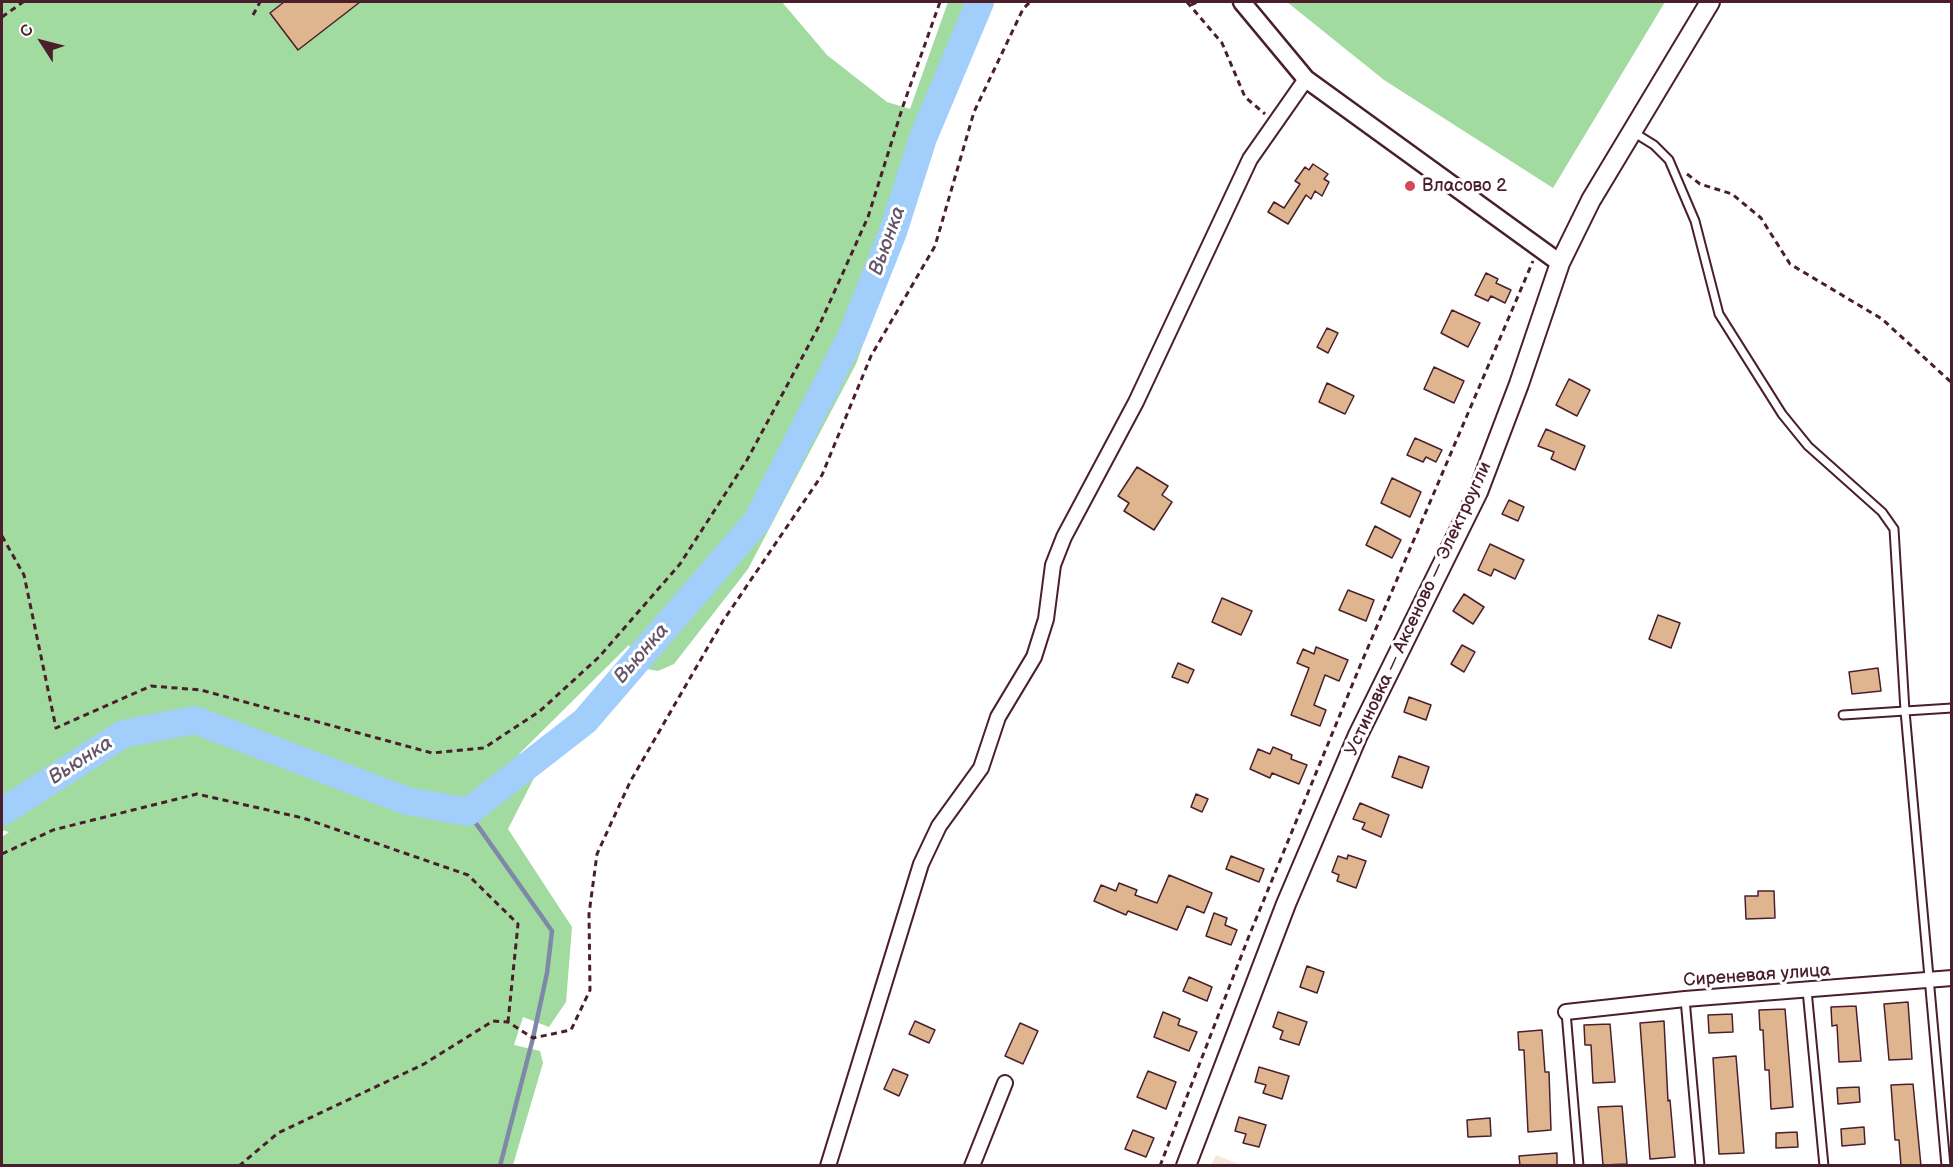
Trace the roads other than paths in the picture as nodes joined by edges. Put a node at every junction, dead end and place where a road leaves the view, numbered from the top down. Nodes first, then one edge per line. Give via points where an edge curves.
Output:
1 (1242, 2) edge
2 (1710, 2) edge
3 (1306, 79) junction
4 (1630, 131) junction
5 (1560, 263) junction
6 (1952, 708) edge
7 (1905, 711) junction
8 (1843, 715) dead end
9 (1952, 978) edge
10 (1930, 980) junction
11 (1807, 990) junction
12 (1685, 999) junction
13 (1566, 1012) joint
14 (1005, 1083) dead end
15 (828, 1166) edge
16 (972, 1166) edge
17 (1186, 1166) edge
18 (1579, 1166) edge
19 (1700, 1166) edge
20 (1824, 1166) edge
21 (1946, 1166) edge

1 - 3 street
2 - 4 main road, Устиновка — Аксеново — Электроугли
3 - 5 street
3 - 15 street via 1250,159 1136,402 1064,537 1053,565 1046,619 1034,657 998,717 981,768 939,826 921,864
4 - 5 main road, Устиновка — Аксеново — Электроугли
4 - 7 lane via 1654,145 1669,160 1695,221 1719,314 1782,414 1802,439 1882,512 1894,529
5 - 17 main road, Устиновка — Аксеново — Электроугли via 1478,492 1358,735 1286,904
6 - 7 lane
7 - 8 lane
7 - 10 lane
9 - 10 street, Сиреневая улица
10 - 11 street, Сиреневая улица
10 - 21 lane
11 - 12 street, Сиреневая улица
11 - 20 lane
12 - 13 street, Сиреневая улица
12 - 19 lane
13 - 18 lane
14 - 16 street

